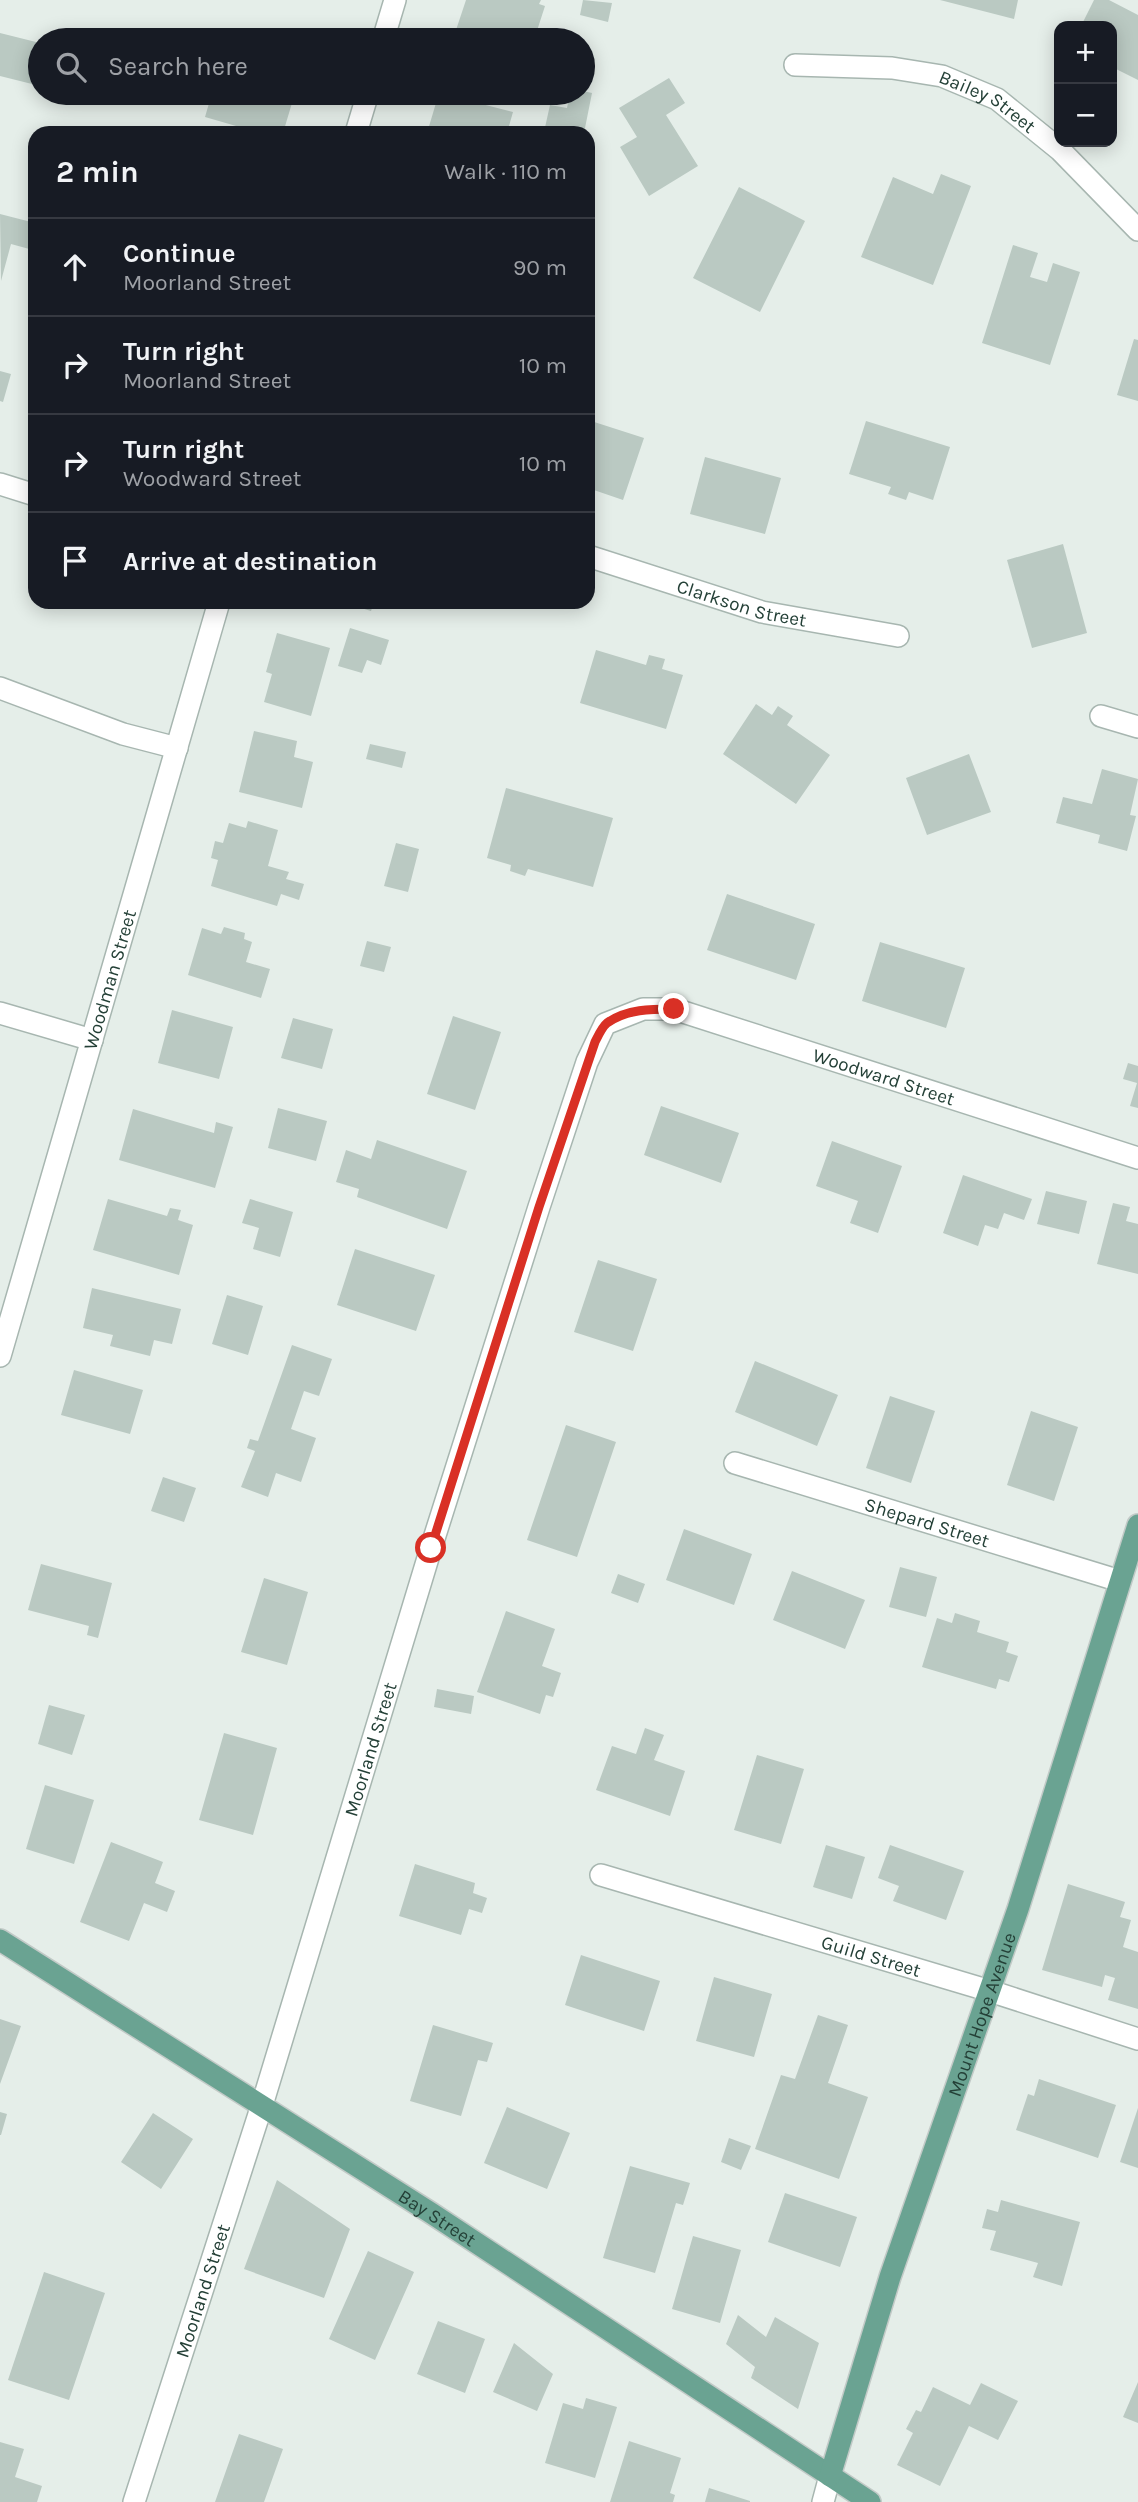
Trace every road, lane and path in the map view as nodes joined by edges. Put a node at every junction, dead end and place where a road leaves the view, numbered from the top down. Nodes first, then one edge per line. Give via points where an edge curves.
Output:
1 (395, 0) edge
2 (387, 28) edge
3 (795, 65) dead end
4 (364, 105) edge
5 (358, 126) edge
6 (1138, 230) edge
7 (0, 484) edge
8 (28, 493) edge
9 (595, 558) edge
10 (217, 609) edge
11 (898, 636) dead end
12 (0, 688) edge
13 (1101, 716) dead end
14 (1138, 727) edge
15 (177, 748) junction
16 (630, 1012) joint
17 (0, 1013) edge
18 (92, 1040) junction
19 (1138, 1158) edge
20 (0, 1356) edge
21 (735, 1463) dead end
22 (1138, 1524) edge
23 (1121, 1581) junction
24 (601, 1875) dead end
25 (0, 1940) edge
26 (990, 1991) junction
27 (1138, 2039) edge
28 (262, 2105) junction
29 (830, 2476) junction
30 (134, 2502) edge
31 (823, 2502) edge
32 (870, 2502) edge

1 - 2 street
3 - 6 street, Bailey Street via 892,68 942,76 997,99 1060,150
4 - 5 street
7 - 8 street
9 - 11 street, Clarkson Street via 761,612
10 - 15 street, Woodman Street
12 - 15 street via 123,734
13 - 14 street
15 - 18 street, Woodman Street
16 - 19 street, Woodward Street via 674,1009
16 - 28 street, Moorland Street via 605,1024 587,1062 431,1548
17 - 18 street
18 - 20 street, Woodman Street
21 - 23 street, Shepard Street
22 - 23 main road, Mount Hope Avenue
23 - 26 main road, Mount Hope Avenue
24 - 26 street, Guild Street
25 - 28 main road, Bay Street
26 - 27 street, Guild Street
26 - 29 main road, Mount Hope Avenue via 890,2277
28 - 29 main road, Bay Street
28 - 30 street, Moorland Street
29 - 31 street, Mount Hope Avenue
29 - 32 main road, Bay Street

